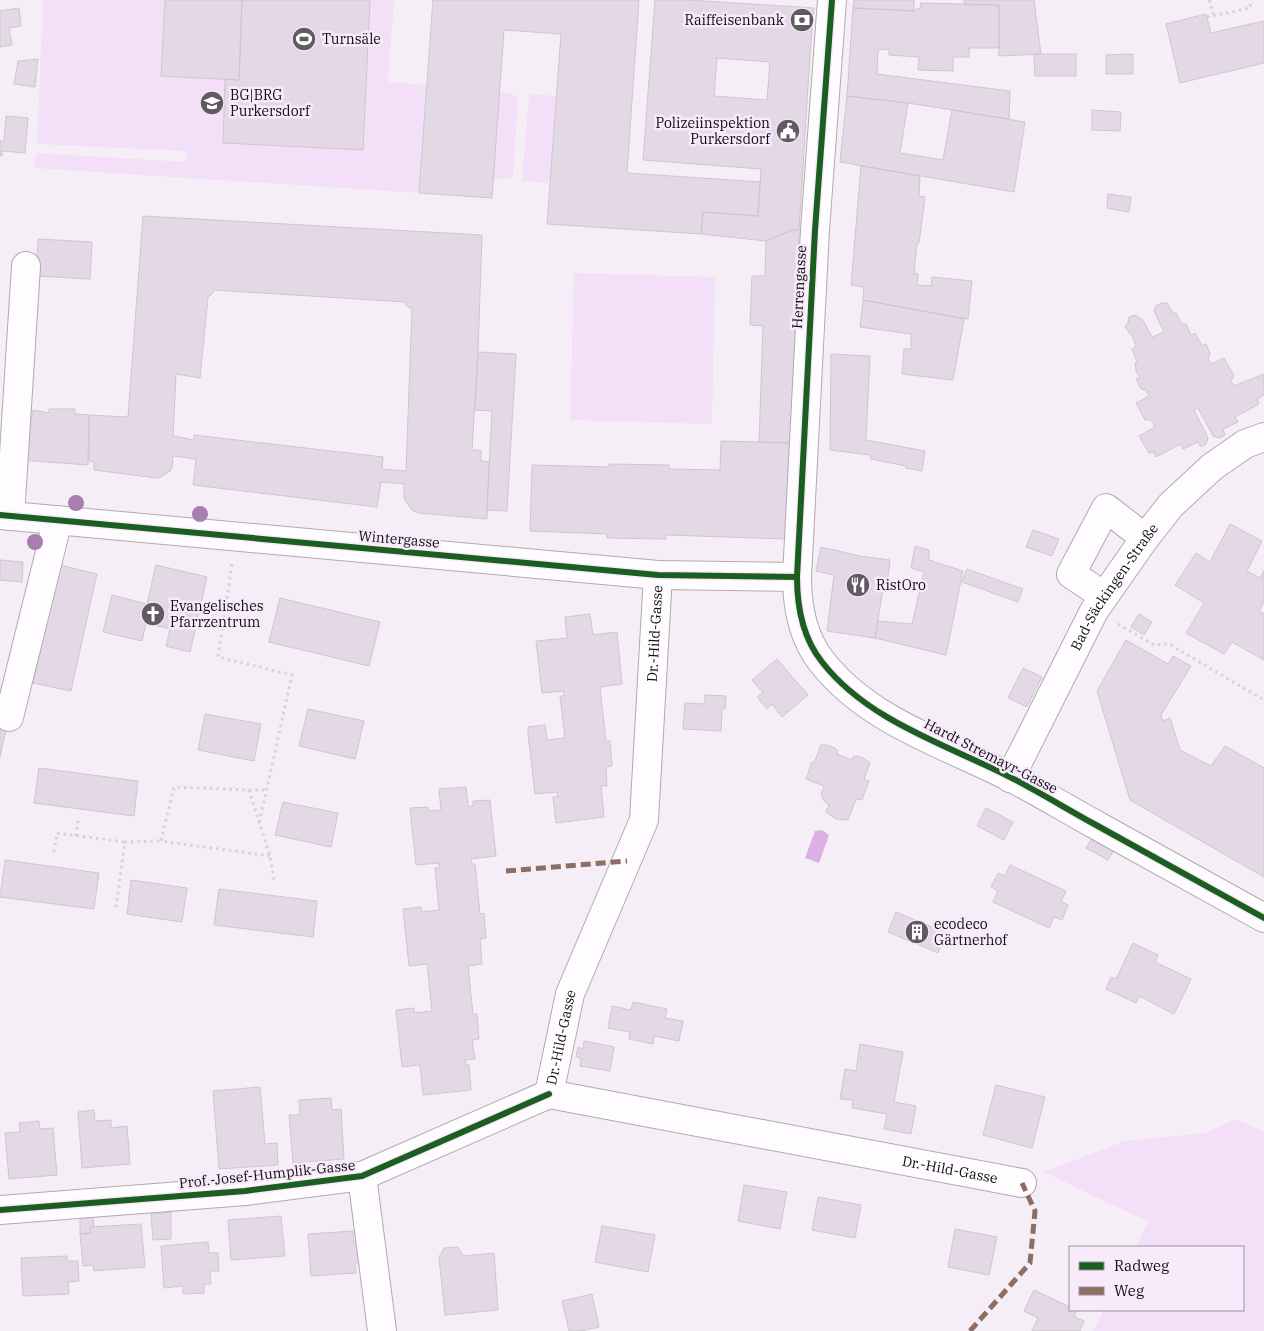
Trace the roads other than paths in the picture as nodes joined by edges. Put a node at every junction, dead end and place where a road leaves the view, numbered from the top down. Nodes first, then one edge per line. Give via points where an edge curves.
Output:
1 (832, 0) edge
2 (26, 266) dead end
3 (1264, 437) edge
4 (5, 516) edge
5 (58, 520) junction
6 (1145, 538) junction
7 (658, 575) junction
8 (797, 577) junction
9 (1099, 604) junction
10 (9, 717) dead end
11 (1010, 778) junction
12 (1264, 918) edge
13 (549, 1094) junction
14 (362, 1176) junction
15 (1022, 1183) dead end
16 (0, 1210) edge
17 (382, 1331) edge

1 - 8 street, Herrengasse via 814,240
2 - 4 street
3 - 6 street, Bad-Säckingen-Straße via 1245,444 1212,467 1171,505
4 - 5 street, Wintergasse
5 - 7 street, Wintergasse
5 - 10 street
6 - 9 street, Bad-Säckingen-Straße
6 - 9 street via 1106,508 1071,574
7 - 8 street, Wintergasse
7 - 13 street, Dr.-Hild-Gasse via 644,820 570,994
8 - 11 street, Hardt Stremayr-Gasse via 797,600 805,632 832,674 891,720
9 - 11 street, Bad-Säckingen-Straße
11 - 12 street, Hardt Stremayr-Gasse
13 - 14 street, Prof.-Josef-Humplik-Gasse
13 - 15 street, Dr.-Hild-Gasse
14 - 16 street, Prof.-Josef-Humplik-Gasse via 245,1192
14 - 17 street

